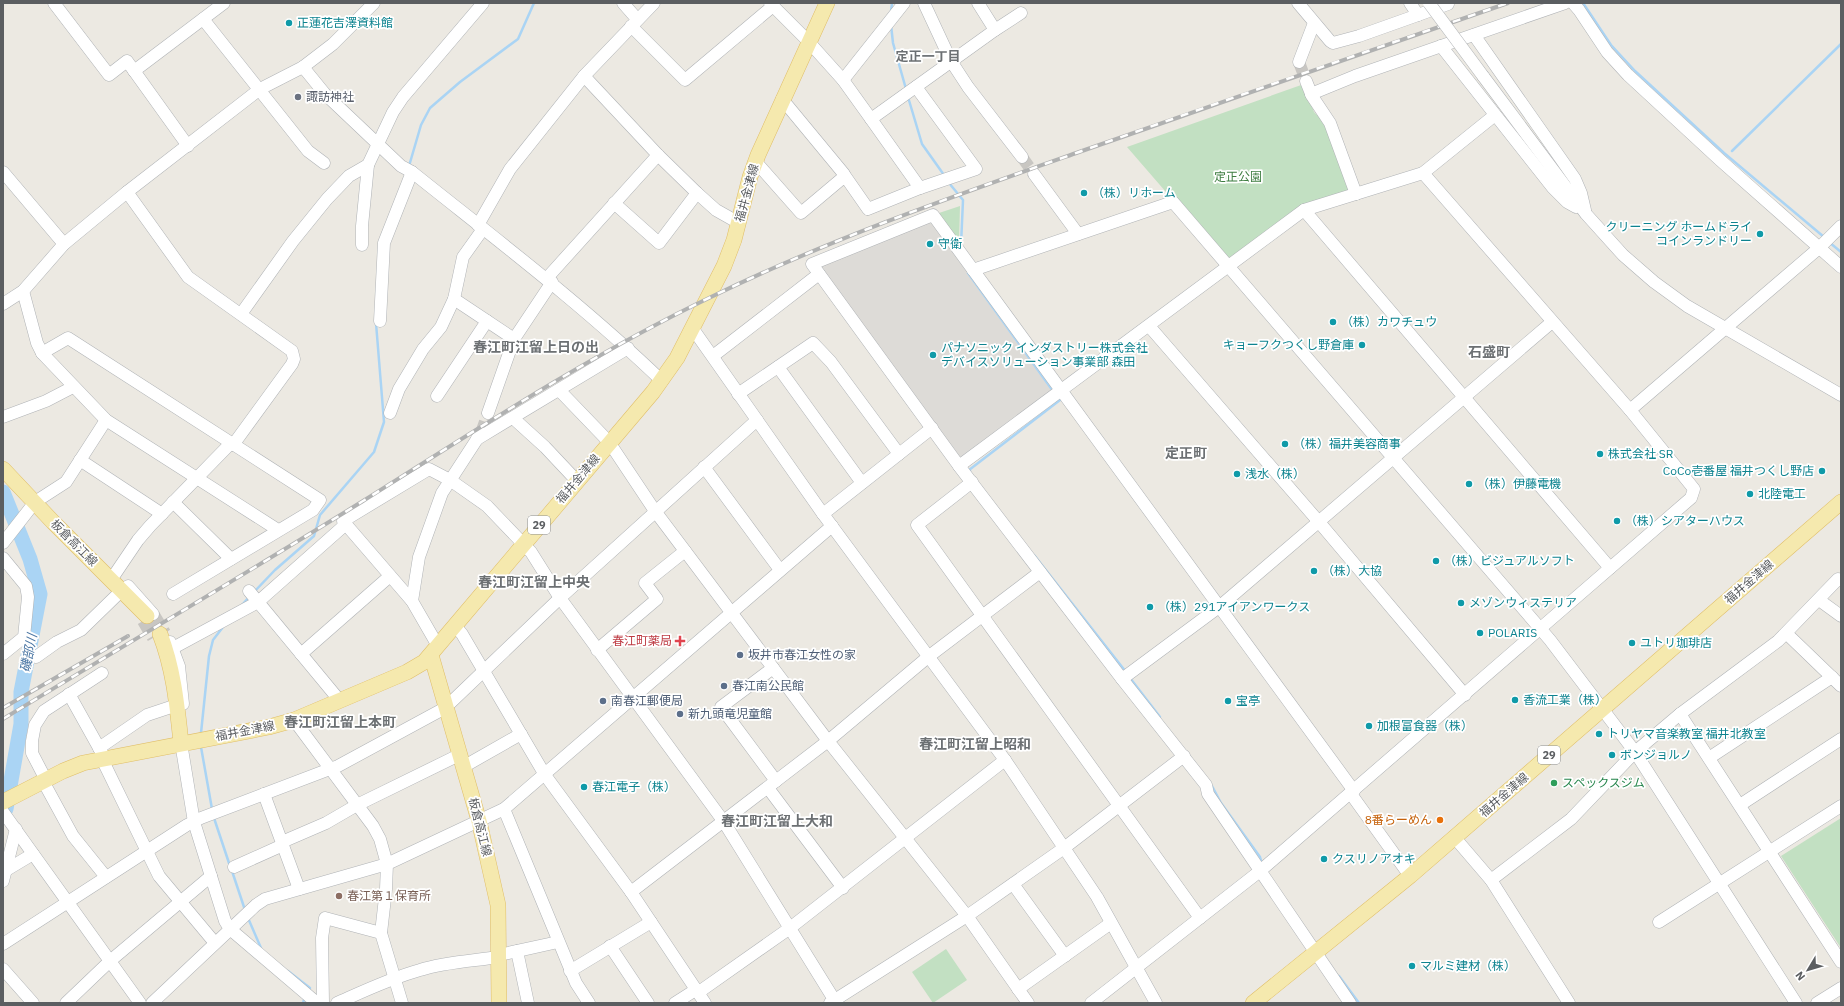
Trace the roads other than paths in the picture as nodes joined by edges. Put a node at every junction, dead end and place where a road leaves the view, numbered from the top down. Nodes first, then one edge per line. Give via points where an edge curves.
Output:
1 (54, 3) edge
2 (224, 3) edge
3 (374, 3) edge
4 (483, 3) edge
5 (623, 3) edge
6 (654, 3) edge
7 (827, 3) edge
8 (904, 3) edge
9 (924, 3) edge
10 (978, 3) edge
11 (1298, 3) edge
12 (1410, 3) edge
13 (1428, 3) edge
14 (1447, 3) edge
15 (1565, 3) edge
16 (1573, 3) edge
17 (771, 4) edge
18 (1021, 13) dead end
19 (1418, 15) junction
20 (203, 19) junction
21 (634, 22) junction
22 (1314, 23) junction
23 (995, 30) junction
24 (1474, 35) junction
25 (808, 41) junction
26 (1441, 46) junction
27 (951, 61) junction
28 (1299, 62) tunnel mouth
29 (303, 66) junction
30 (134, 71) junction
31 (584, 76) junction
32 (843, 80) junction
33 (1306, 81) tunnel mouth
34 (916, 87) junction
35 (260, 89) junction
36 (1311, 94) junction
37 (782, 99) junction
38 (1495, 114) junction
39 (871, 119) junction
40 (378, 145) junction
41 (188, 146) junction
42 (658, 155) junction
43 (1022, 157) tunnel mouth
44 (756, 161) junction
45 (324, 163) dead end
46 (368, 165) junction
47 (3, 172) edge
48 (412, 172) junction
49 (1423, 173) junction
50 (844, 174) dead end
51 (1034, 174) tunnel mouth
52 (920, 188) junction
53 (127, 192) junction
54 (697, 192) junction
55 (1356, 194) junction
56 (614, 203) junction
57 (1304, 210) junction
58 (1585, 213) junction
59 (739, 223) junction
60 (1841, 226) edge
61 (481, 227) junction
62 (1078, 234) junction
63 (64, 244) junction
64 (362, 245) dead end
65 (1819, 248) junction
66 (1230, 266) junction
67 (1841, 267) edge
68 (973, 270) junction
69 (820, 274) junction
70 (549, 280) junction
71 (23, 290) junction
72 (454, 298) junction
73 (3, 304) edge
74 (241, 314) junction
75 (380, 321) dead end
76 (487, 321) junction
77 (1552, 322) junction
78 (1149, 326) junction
79 (1726, 328) junction
80 (693, 329) junction
81 (514, 339) junction
82 (628, 348) junction
83 (42, 353) junction
84 (712, 356) junction
85 (778, 367) junction
86 (662, 380) junction
87 (74, 387) junction
88 (559, 390) junction
89 (1061, 390) junction
90 (738, 394) junction
91 (1841, 395) edge
92 (437, 396) dead end
93 (1464, 397) junction
94 (1630, 410) junction
95 (390, 413) dead end
96 (488, 413) tunnel mouth
97 (3, 416) edge
98 (513, 418) junction
99 (106, 420) junction
100 (757, 420) junction
101 (932, 428) junction
102 (609, 442) junction
103 (232, 444) junction
104 (899, 454) junction
105 (1394, 458) junction
106 (80, 460) junction
107 (959, 466) junction
108 (704, 467) junction
109 (3, 469) edge
110 (196, 478) junction
111 (450, 480) junction
112 (576, 480) junction
113 (972, 482) junction
114 (862, 483) junction
115 (35, 502) junction
116 (173, 502) junction
117 (1841, 502) edge
118 (655, 511) junction
119 (162, 514) junction
120 (823, 514) junction
121 (1318, 522) junction
122 (346, 524) junction
123 (832, 526) junction
124 (278, 530) junction
125 (3, 544) edge
126 (524, 544) junction
127 (685, 551) junction
128 (83, 552) junction
129 (3, 558) edge
130 (231, 559) junction
131 (1610, 568) junction
132 (780, 570) junction
133 (1040, 572) junction
134 (115, 574) junction
135 (390, 576) junction
136 (1841, 580) edge
137 (249, 591) dead end
138 (118, 594) junction
139 (173, 594) dead end
140 (560, 598) junction
141 (1819, 600) junction
142 (412, 601) junction
143 (258, 602) junction
144 (1219, 607) junction
145 (731, 613) junction
146 (982, 616) junction
147 (1841, 616) edge
148 (148, 617) junction
149 (455, 626) junction
150 (1540, 629) junction
151 (1786, 632) junction
152 (159, 635) joint
153 (173, 648) junction
154 (434, 650) junction
155 (597, 650) junction
156 (3, 654) edge
157 (301, 654) junction
158 (36, 657) dead end
159 (928, 657) junction
160 (773, 668) junction
161 (484, 672) junction
162 (102, 673) dead end
163 (1122, 679) junction
164 (1837, 682) edge
165 (70, 694) junction
166 (1464, 695) junction
167 (632, 699) junction
168 (340, 701) junction
169 (446, 708) junction
170 (1603, 709) junction
171 (174, 711) junction
172 (1680, 714) junction
173 (294, 720) junction
174 (521, 734) junction
175 (828, 741) junction
176 (180, 743) junction
177 (1840, 743) edge
178 (1635, 752) junction
179 (102, 755) junction
180 (1184, 756) junction
181 (1709, 758) junction
182 (1004, 760) junction
183 (461, 761) junction
184 (330, 769) junction
185 (545, 775) junction
186 (45, 780) junction
187 (772, 784) junction
188 (1352, 793) junction
189 (264, 794) junction
190 (3, 802) edge
191 (1740, 804) junction
192 (357, 805) junction
193 (1119, 806) junction
194 (1841, 806) edge
195 (504, 809) junction
196 (3, 812) edge
197 (479, 821) junction
198 (194, 822) junction
199 (724, 822) junction
200 (15, 828) junction
201 (1455, 838) junction
202 (906, 839) junction
203 (283, 844) junction
204 (1064, 848) junction
205 (146, 851) junction
206 (1770, 851) junction
207 (33, 854) junction
208 (386, 864) junction
209 (234, 867) dead end
210 (1260, 871) junction
211 (4, 874) edge
212 (211, 876) junction
213 (1410, 876) junction
214 (106, 877) junction
215 (1490, 880) junction
216 (1720, 883) junction
217 (1013, 884) junction
218 (299, 888) junction
219 (843, 888) junction
220 (631, 892) junction
221 (180, 901) junction
222 (67, 902) junction
223 (967, 916) junction
224 (1200, 918) junction
225 (651, 922) junction
226 (1659, 922) dead end
227 (1112, 923) junction
228 (790, 928) junction
229 (230, 929) junction
230 (381, 933) junction
231 (558, 942) junction
232 (215, 943) junction
233 (3, 944) edge
234 (610, 946) junction
235 (517, 951) junction
236 (1316, 954) junction
237 (499, 956) junction
238 (1065, 956) junction
239 (110, 961) junction
240 (1841, 962) edge
241 (3, 968) edge
242 (1136, 968) junction
243 (570, 971) junction
244 (395, 978) junction
245 (1841, 988) edge
246 (1018, 989) junction
247 (698, 990) junction
248 (832, 1002) edge
249 (33, 1003) edge
250 (66, 1003) edge
251 (140, 1003) edge
252 (152, 1003) edge
253 (317, 1003) edge
254 (322, 1003) edge
255 (337, 1003) edge
256 (402, 1003) edge
257 (499, 1003) edge
258 (528, 1003) edge
259 (589, 1003) edge
260 (648, 1003) edge
261 (675, 1003) edge
262 (705, 1003) edge
263 (1028, 1003) edge
264 (1091, 1003) edge
265 (1156, 1003) edge
266 (1253, 1003) edge
267 (1350, 1003) edge
268 (1569, 1003) edge
269 (1796, 1003) edge
270 (1817, 1003) edge

1 - 30 street via 109,75 127,61
2 - 20 street
3 - 29 street via 333,44
4 - 40 street via 403,97
5 - 21 street
6 - 21 street
7 - 25 main road, 福井金津線 / 29
8 - 32 street
9 - 27 street
10 - 23 street
11 - 22 street
12 - 19 street
13 - 58 street, bridge
14 - 19 street
15 - 24 street
16 - 65 street via 1607,52 1628,75
17 - 21 street via 685,80
17 - 25 street
18 - 23 street
19 - 22 street via 1333,43
20 - 30 street
20 - 35 street
21 - 31 street
22 - 28 street
23 - 27 street
24 - 26 street
24 - 58 street via 1575,179
25 - 32 street
25 - 37 main road, 福井金津線 / 29
26 - 36 street
26 - 38 street
27 - 34 street
27 - 43 street
29 - 35 street
29 - 40 street via 325,94
30 - 41 street
31 - 42 street
31 - 61 street via 510,169
32 - 39 street
33 - 36 street
34 - 39 street
34 - 52 street via 976,169
35 - 41 street
35 - 45 street via 272,108 308,151
36 - 55 street via 1330,123
37 - 44 main road, 福井金津線 / 29
37 - 50 street
38 - 49 street
38 - 58 street via 1553,188 1567,202
39 - 52 street
40 - 46 street
40 - 48 street via 401,166
41 - 53 street
42 - 54 street
42 - 56 street
44 - 52 street via 801,213 845,176 868,209
44 - 59 main road, 福井金津線 / 29
46 - 64 street
46 - 74 street via 349,176 327,199 293,241
47 - 63 street
48 - 61 street
48 - 75 street via 384,243
49 - 55 street
49 - 77 street
51 - 62 street
53 - 63 street
53 - 74 street via 188,277
54 - 56 street via 659,243
54 - 59 street via 716,210
55 - 57 street
56 - 70 street
57 - 66 street
57 - 93 street
58 - 79 street via 1623,255 1654,282 1687,306
59 - 80 main road, 福井金津線 / 29 via 724,266
60 - 65 street
61 - 70 street
61 - 72 street via 463,257
62 - 66 street via 1173,202
62 - 68 street
63 - 71 street
65 - 67 street
65 - 79 street
66 - 78 street
66 - 105 street
68 - 69 street via 933,215 812,264
68 - 89 street
69 - 84 street
69 - 101 street
70 - 81 street
70 - 82 street
71 - 73 street
71 - 83 street
72 - 76 street
72 - 95 street via 441,327 423,349 399,389
74 - 103 street via 292,351 294,359
76 - 81 street
76 - 92 street
77 - 93 street
77 - 94 street
78 - 89 street
78 - 121 street
79 - 91 street
79 - 94 street
80 - 84 street
80 - 86 main road, 福井金津線 / 29
81 - 96 street
82 - 86 street
82 - 88 street
83 - 87 street
83 - 103 street via 68,338
84 - 90 street
85 - 90 street
85 - 104 street via 813,343 831,362
85 - 114 street
86 - 102 main road, 福井金津線 / 29
87 - 97 street via 46,401
87 - 99 street
88 - 98 street
88 - 102 street
89 - 107 street
89 - 144 street
90 - 100 street
93 - 105 street
93 - 131 street
94 - 131 street via 1691,483 1694,493
98 - 111 street via 479,436
98 - 112 street
99 - 106 street
99 - 110 street
100 - 108 street
100 - 120 street
101 - 104 street
101 - 107 street
102 - 112 main road, 福井金津線 / 29
102 - 118 street
103 - 110 street
103 - 124 street via 320,500 312,510
104 - 114 street
105 - 121 street
105 - 150 street
106 - 115 street via 66,482
106 - 119 street
107 - 113 street
108 - 118 street
108 - 132 street
109 - 115 main road, 板倉高江線
110 - 116 street
110 - 124 street
111 - 122 street via 429,469 343,521
111 - 126 street via 487,506
111 - 142 street via 442,493 420,557
112 - 126 main road, 福井金津線 / 29
113 - 133 street
113 - 146 street via 917,526
114 - 120 street
115 - 125 street
115 - 128 main road, 板倉高江線
116 - 119 street
116 - 130 street
117 - 170 main road, 福井金津線 / 29
118 - 127 street
118 - 140 street
119 - 134 street via 138,540
120 - 123 street
121 - 144 street
121 - 166 street
122 - 135 street
122 - 143 street
123 - 132 street
123 - 159 street
124 - 130 street
126 - 140 street
126 - 149 main road, 福井金津線 / 29
127 - 145 street
127 - 155 street via 645,583 657,599
128 - 134 street via 94,553
128 - 138 street via 83,559
128 - 148 main road, 板倉高江線
129 - 156 street via 26,586 28,597 24,636
130 - 139 street
131 - 150 street
132 - 145 street
133 - 146 street
133 - 163 street
134 - 148 street
135 - 142 street
135 - 157 street
136 - 141 street via 1838,579
137 - 143 street
138 - 148 street
138 - 158 street via 81,630 57,642
140 - 155 street
140 - 161 street
141 - 147 street
141 - 151 street
142 - 154 street
143 - 153 street
143 - 157 street
144 - 163 street
144 - 188 street
145 - 160 street
145 - 167 street
146 - 159 street
146 - 193 street
149 - 154 main road, 福井金津線 / 29
149 - 161 street
150 - 166 street
150 - 170 street
151 - 164 street
151 - 172 street via 1778,641
152 - 153 street
152 - 171 main road via 172,669
153 - 171 street via 179,666 183,706
154 - 168 main road, 福井金津線 / 29 via 418,666
154 - 169 main road, 板倉高江線
155 - 167 street
157 - 168 street
159 - 175 street
159 - 182 street
160 - 175 street
160 - 187 street via 721,707
161 - 169 street
161 - 174 street
162 - 165 street
163 - 180 street
164 - 181 street
165 - 179 street
165 - 186 street via 44,711 35,725 32,753
166 - 188 street
167 - 185 street
167 - 199 street
168 - 173 main road, 福井金津線 / 29
169 - 183 main road, 板倉高江線
169 - 184 street
170 - 178 street
170 - 201 main road, 福井金津線 / 29
171 - 176 main road
171 - 179 street via 147,715
172 - 178 street
172 - 181 street
173 - 176 main road, 福井金津線 / 29
173 - 184 street
174 - 183 street
174 - 185 street
175 - 187 street
175 - 202 street
176 - 179 main road, 福井金津線 / 29
176 - 198 street
177 - 191 street
178 - 215 street via 1571,819
178 - 216 street
179 - 186 main road, 福井金津線 / 29
179 - 205 street
180 - 193 street
180 - 210 street via 1206,785 1208,794
181 - 191 street
182 - 202 street
182 - 204 street
183 - 192 street
183 - 197 main road, 板倉高江線
184 - 189 street
184 - 192 street
185 - 195 street
185 - 220 street
186 - 190 main road, 福井金津線 / 29
186 - 214 street via 73,836
187 - 199 street
187 - 219 street
188 - 210 street
188 - 213 street
189 - 198 street
189 - 203 street
191 - 206 street
192 - 203 street
192 - 208 street via 380,839
193 - 204 street
193 - 224 street
194 - 206 street
195 - 197 street
195 - 231 street
196 - 200 street
197 - 208 street
197 - 237 main road, 板倉高江線 via 498,906
198 - 205 street
198 - 212 street
199 - 220 street
199 - 228 street
200 - 207 street
200 - 211 street
201 - 213 main road, 福井金津線 / 29
201 - 215 street
202 - 219 street
202 - 223 street
203 - 209 street
203 - 218 street
204 - 217 street
204 - 227 street
205 - 214 street
205 - 221 street via 159,876
206 - 216 street
206 - 240 street
207 - 211 street
207 - 222 street
208 - 218 street
208 - 230 street
210 - 224 street
210 - 236 street
212 - 221 street
212 - 229 street
213 - 236 main road, 福井金津線 / 29
214 - 222 street
215 - 268 street
216 - 226 street
216 - 269 street
217 - 223 street
217 - 238 street
218 - 229 street via 265,899
219 - 228 street
220 - 225 street
221 - 232 street
221 - 239 street
222 - 233 street
222 - 239 street
223 - 246 street
223 - 248 street
224 - 242 street
225 - 234 street
225 - 247 street
227 - 238 street
227 - 242 street
228 - 247 street
228 - 248 street
229 - 232 street
229 - 253 street
230 - 244 street
230 - 254 street via 325,918 322,938
231 - 235 street
231 - 243 street
232 - 252 street
234 - 243 street
234 - 260 street
235 - 237 street
235 - 258 street
236 - 266 main road, 福井金津線 / 29
236 - 267 street
237 - 244 street via 443,964
237 - 257 main road, 板倉高江線
238 - 246 street
239 - 250 street
239 - 251 street
241 - 249 street
242 - 264 street
242 - 265 street
243 - 259 street
244 - 255 street
244 - 256 street
245 - 270 street
246 - 263 street
247 - 261 street
247 - 262 street

